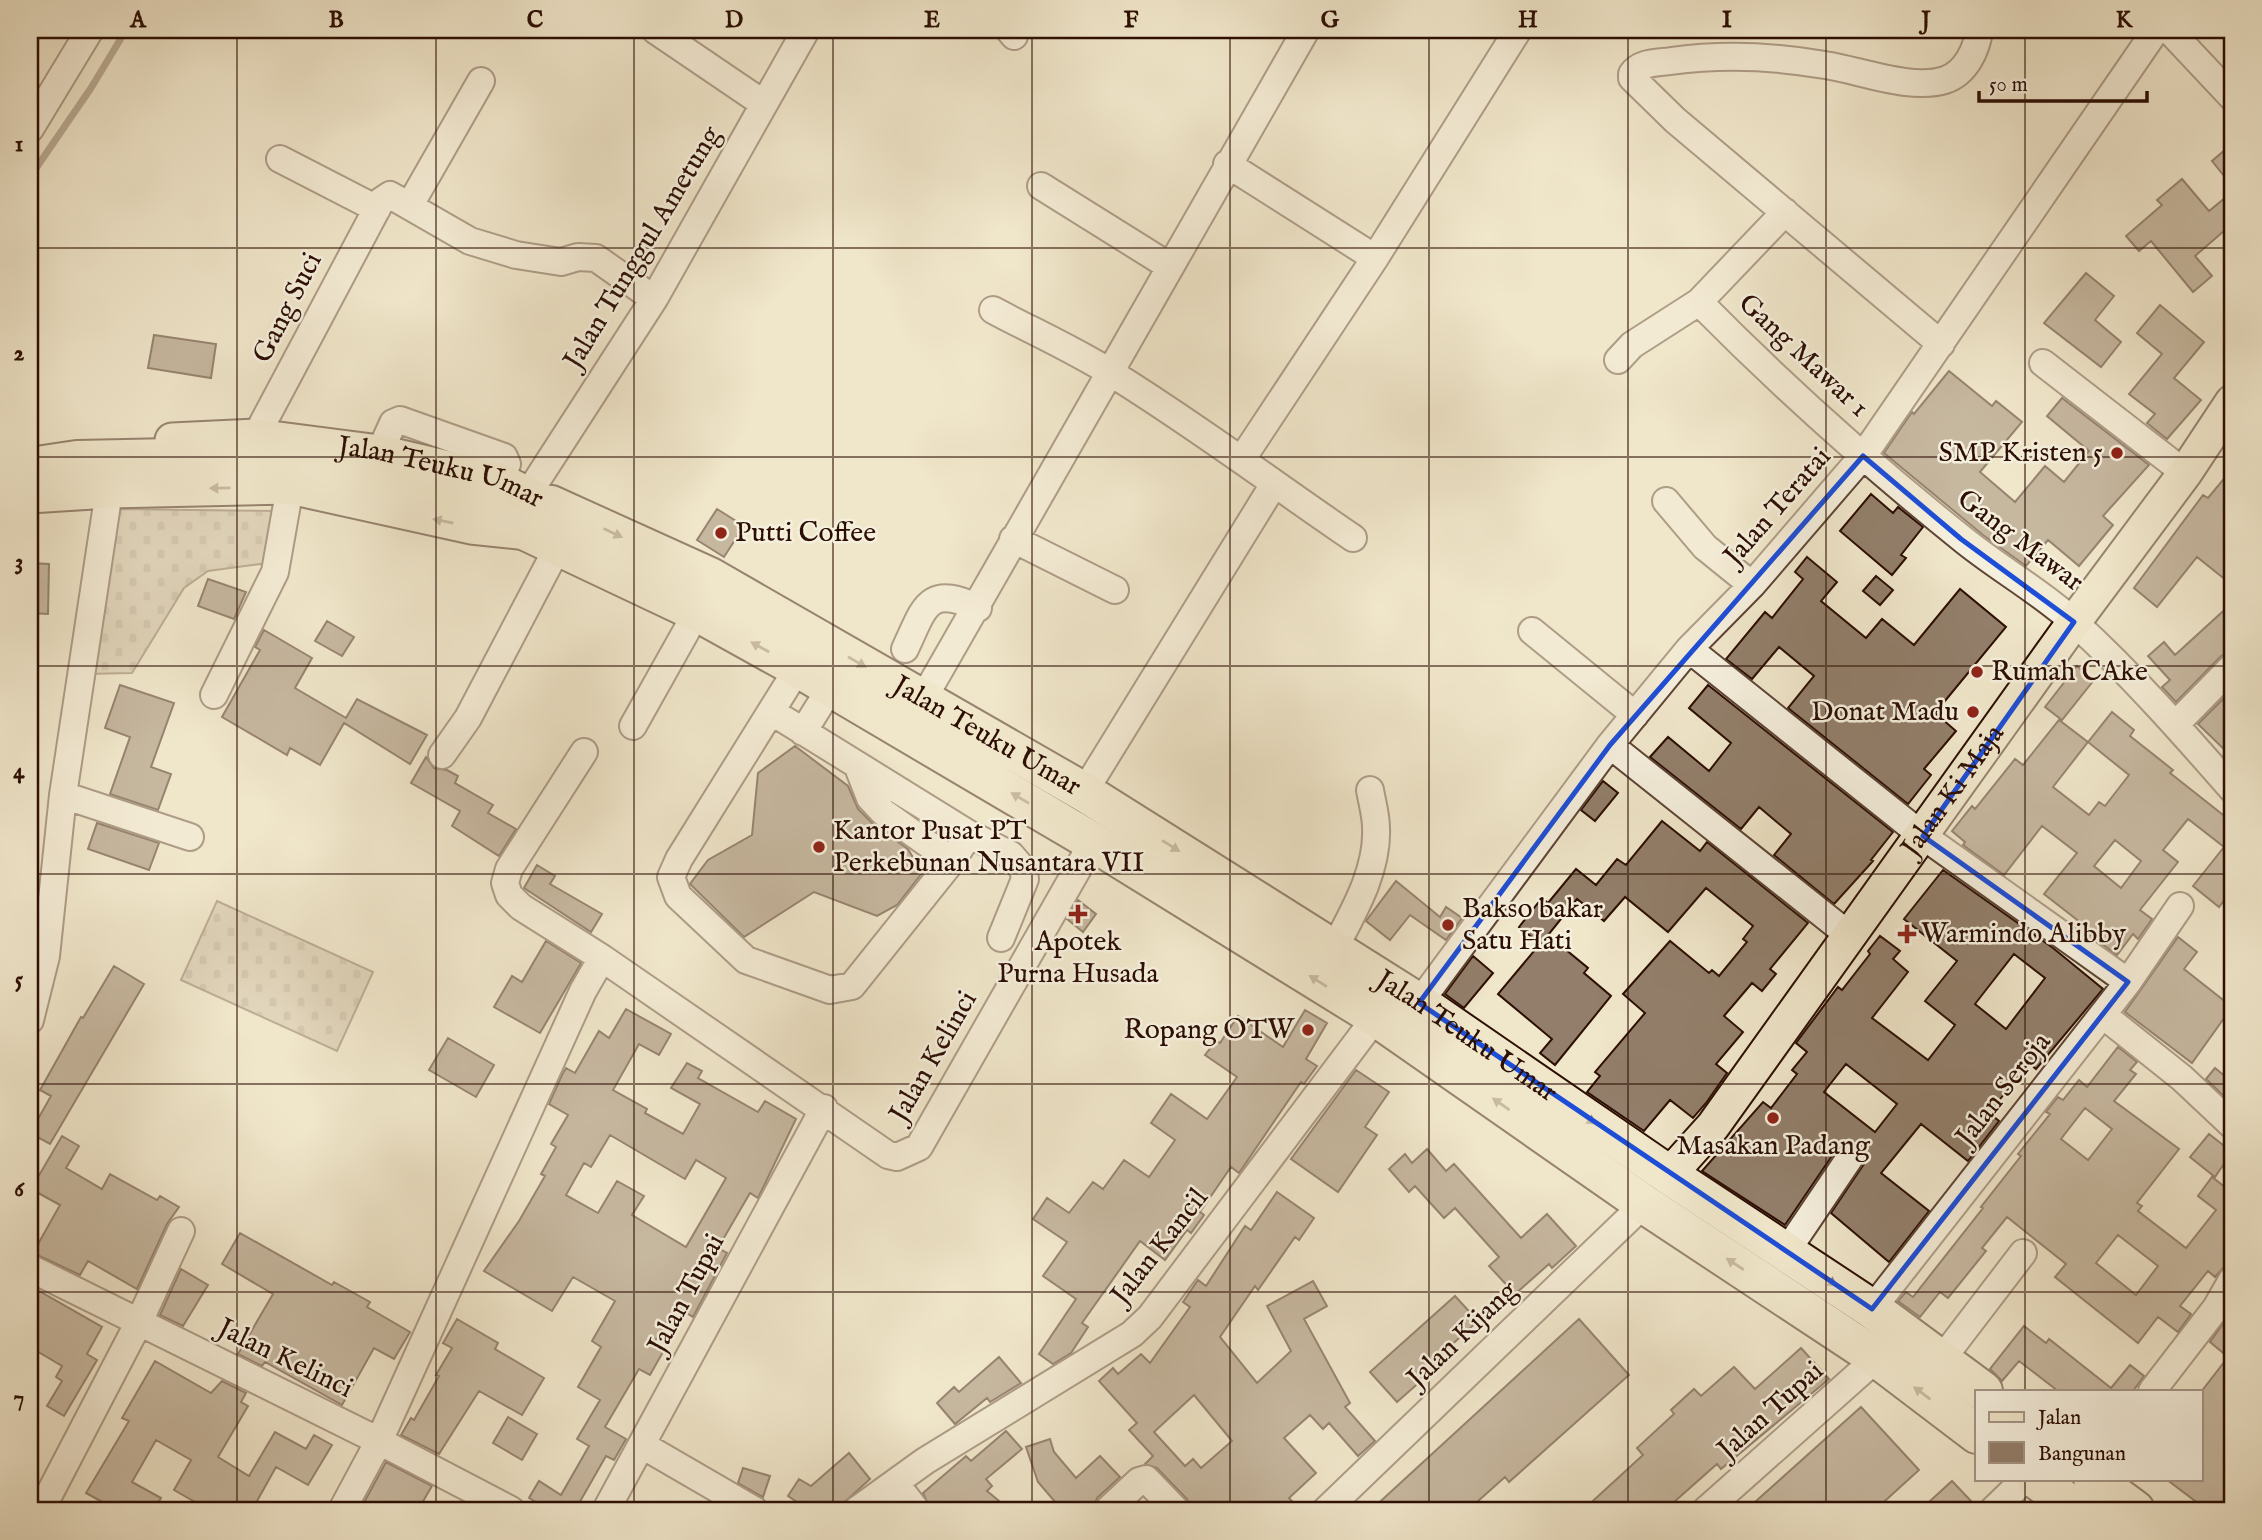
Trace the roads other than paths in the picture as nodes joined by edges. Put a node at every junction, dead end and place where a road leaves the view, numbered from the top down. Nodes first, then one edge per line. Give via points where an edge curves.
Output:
1 (90, 30) edge
2 (655, 30) edge
3 (806, 30) edge
4 (1306, 30) edge
5 (1518, 30) edge
6 (1979, 30) edge
7 (2155, 30) edge
8 (2169, 30) edge
9 (481, 81) dead end
10 (2232, 97) edge
11 (764, 104) junction
12 (30, 129) edge
13 (280, 159) dead end
14 (1227, 164) junction
15 (1041, 186) dead end
16 (410, 205) junction
17 (377, 209) junction
18 (1785, 212) junction
19 (1375, 258) junction
20 (1169, 266) junction
21 (654, 299) junction
22 (1699, 302) junction
23 (993, 310) dead end
24 (1941, 344) junction
25 (1618, 360) dead end
26 (2043, 363) dead end
27 (1109, 371) junction
28 (2232, 402) edge
29 (257, 436) junction
30 (30, 449) edge
31 (1863, 456) junction
32 (1242, 459) junction
33 (30, 467) edge
34 (2185, 473) junction
35 (1274, 484) junction
36 (290, 487) junction
37 (109, 491) junction
38 (30, 496) edge
39 (1665, 501) dead end
40 (528, 512) junction
41 (1353, 538) dead end
42 (1013, 539) junction
43 (1752, 585) junction
44 (1115, 590) dead end
45 (978, 608) junction
46 (697, 612) junction
47 (2074, 622) junction
48 (1532, 631) dead end
49 (905, 649) dead end
50 (1689, 649) junction
51 (2232, 667) edge
52 (798, 668) junction
53 (831, 687) junction
54 (214, 695) dead end
55 (923, 699) junction
56 (772, 712) junction
57 (1635, 715) junction
58 (2176, 724) junction
59 (634, 726) dead end
60 (803, 732) junction
61 (1610, 745) junction
62 (584, 752) dead end
63 (442, 755) dead end
64 (858, 767) junction
65 (2232, 789) edge
66 (1370, 790) dead end
67 (1084, 792) junction
68 (63, 795) junction
69 (970, 834) junction
70 (1923, 836) junction
71 (190, 837) dead end
72 (1093, 842) junction
73 (952, 861) junction
74 (2180, 906) dead end
75 (1850, 936) junction
76 (1001, 937) dead end
77 (1335, 947) junction
78 (602, 958) junction
79 (2128, 982) junction
80 (1419, 1003) junction
81 (2103, 1014) junction
82 (1376, 1017) junction
83 (30, 1020) edge
84 (824, 1108) junction
85 (2232, 1125) edge
86 (1852, 1156) dead end
87 (1669, 1175) junction
88 (1644, 1204) junction
89 (181, 1231) dead end
90 (1786, 1252) junction
91 (2023, 1253) dead end
92 (30, 1268) edge
93 (2232, 1280) edge
94 (1872, 1309) junction
95 (139, 1322) junction
96 (1877, 1358) junction
97 (1942, 1359) junction
98 (1982, 1390) edge
99 (2153, 1390) edge
100 (1975, 1432) edge
101 (379, 1441) junction
102 (642, 1445) junction
103 (2024, 1480) edge
104 (2037, 1480) edge
105 (2094, 1480) edge
106 (896, 1484) junction
107 (41, 1510) edge
108 (342, 1510) edge
109 (511, 1510) edge
110 (606, 1510) edge
111 (754, 1510) edge
112 (857, 1510) edge
113 (916, 1510) edge
114 (1108, 1510) edge
115 (1176, 1510) edge
116 (1326, 1510) edge
117 (1706, 1510) edge
118 (1993, 1510) edge
119 (2077, 1510) edge
120 (2135, 1510) edge

1 - 12 street
2 - 11 street
3 - 11 street, Jalan Tunggul Ametung
4 - 14 street
5 - 19 street
6 - 18 street via 1974,54 1948,79 1931,83 1775,58 1696,57 1640,65 1633,71 1632,78 1675,120
7 - 24 street, Jalan Teratai
8 - 10 street
9 - 16 street
11 - 21 street, Jalan Tunggul Ametung
13 - 17 street
14 - 19 street
14 - 20 street
15 - 20 street
16 - 17 street via 390,195
16 - 21 street via 470,241 516,255 561,262 596,258
17 - 29 street, Gang Suci
18 - 22 street
18 - 24 street
19 - 32 street
20 - 27 street
21 - 40 street, Jalan Tunggul Ametung
22 - 25 street via 1632,345
22 - 31 street, Gang Mawar 1
23 - 27 street
24 - 31 street, Jalan Teratai
26 - 34 street
27 - 32 street
27 - 42 street
28 - 34 main road, Jalan Ki Maja
29 - 30 main road, Jalan Teuku Umar
29 - 40 main road, Jalan Teuku Umar via 380,452
31 - 43 street, Jalan Teratai
31 - 47 street, Gang Mawar via 1961,539
32 - 35 street
33 - 40 highway via 77,460 269,457 333,467
34 - 47 main road, Jalan Ki Maja
35 - 41 street
35 - 67 street
36 -> 37 main road, Jalan Teuku Umar
40 -> 36 main road, Jalan Teuku Umar via 471,527
36 - 54 street via 275,572
37 - 38 main road, Jalan Teuku Umar
37 - 68 street
39 - 43 street via 1705,547
40 - 46 highway, Jalan Teuku Umar
40 -> 55 highway, Jalan Teuku Umar via 710,578
40 - 63 street, Jalan Tunggul Ametung via 468,718
42 - 44 street
42 - 45 street
43 - 50 street, Jalan Teratai
45 - 49 street via 954,596 937,598 927,607
45 - 55 street
52 -> 46 highway, Jalan Teuku Umar
46 - 59 street
47 - 58 street, Gang Mawar
47 - 70 main road, Jalan Ki Maja
48 - 57 street
50 - 57 street, Jalan Teratai
50 - 70 street
51 - 58 street
52 - 53 highway, Jalan Teuku Umar
52 - 56 street
53 - 60 street
72 -> 53 highway, Jalan Teuku Umar
55 - 67 highway, Jalan Teuku Umar
56 - 60 street
56 - 73 street via 671,877 678,896 746,960 830,990 852,986
57 - 61 street, Jalan Teratai
58 - 65 street, Gang Mawar
60 - 64 street
61 - 75 street
61 - 80 street, Jalan Teratai
62 - 78 street via 509,869 505,883 509,895 522,907
64 - 69 street
64 - 73 street via 870,798
66 - 77 street via 1377,828 1374,855 1358,902
67 -> 77 highway, Jalan Teuku Umar
68 - 71 street
68 - 83 street via 46,956
69 - 73 street
69 - 76 street via 1011,855 1023,869 1026,879
70 - 75 main road, Jalan Ki Maja
70 - 79 street
82 -> 72 highway, Jalan Teuku Umar
72 - 84 street, Jalan Kelinci via 919,1147 908,1155 888,1154
74 - 79 street, Jalan Seroja
75 - 87 main road, Jalan Ki Maja via 1713,1126
77 - 80 highway, Jalan Teuku Umar
78 - 84 street
78 - 101 street
79 - 81 street, Jalan Seroja
80 -> 87 highway, Jalan Teuku Umar
81 - 85 street
81 - 94 street, Jalan Seroja
88 -> 82 highway, Jalan Teuku Umar
82 - 106 street, Jalan Kancil via 1150,1317 1132,1334 925,1461
84 - 102 street, Jalan Tupai
86 - 90 street
87 - 90 highway, Jalan Teuku Umar
96 -> 88 highway, Jalan Teuku Umar
88 - 116 street, Jalan Kijang
89 - 95 street
90 -> 94 highway, Jalan Teuku Umar
91 - 97 street
92 - 95 street, Jalan Kelinci
93 - 99 street
94 - 97 highway, Jalan Teuku Umar
95 - 101 street, Jalan Kelinci
95 - 107 street
100 -> 96 highway, Jalan Teuku Umar
96 - 117 street, Jalan Tupai
97 - 98 highway, Jalan Teuku Umar
101 - 108 street
101 - 109 street, Jalan Kelinci
102 - 110 street, Jalan Tupai
102 - 111 street
103 - 118 street
104 - 119 highway
105 - 120 highway
106 - 112 street, Jalan Kancil
106 - 113 street
114 - 115 street via 1146,1479

